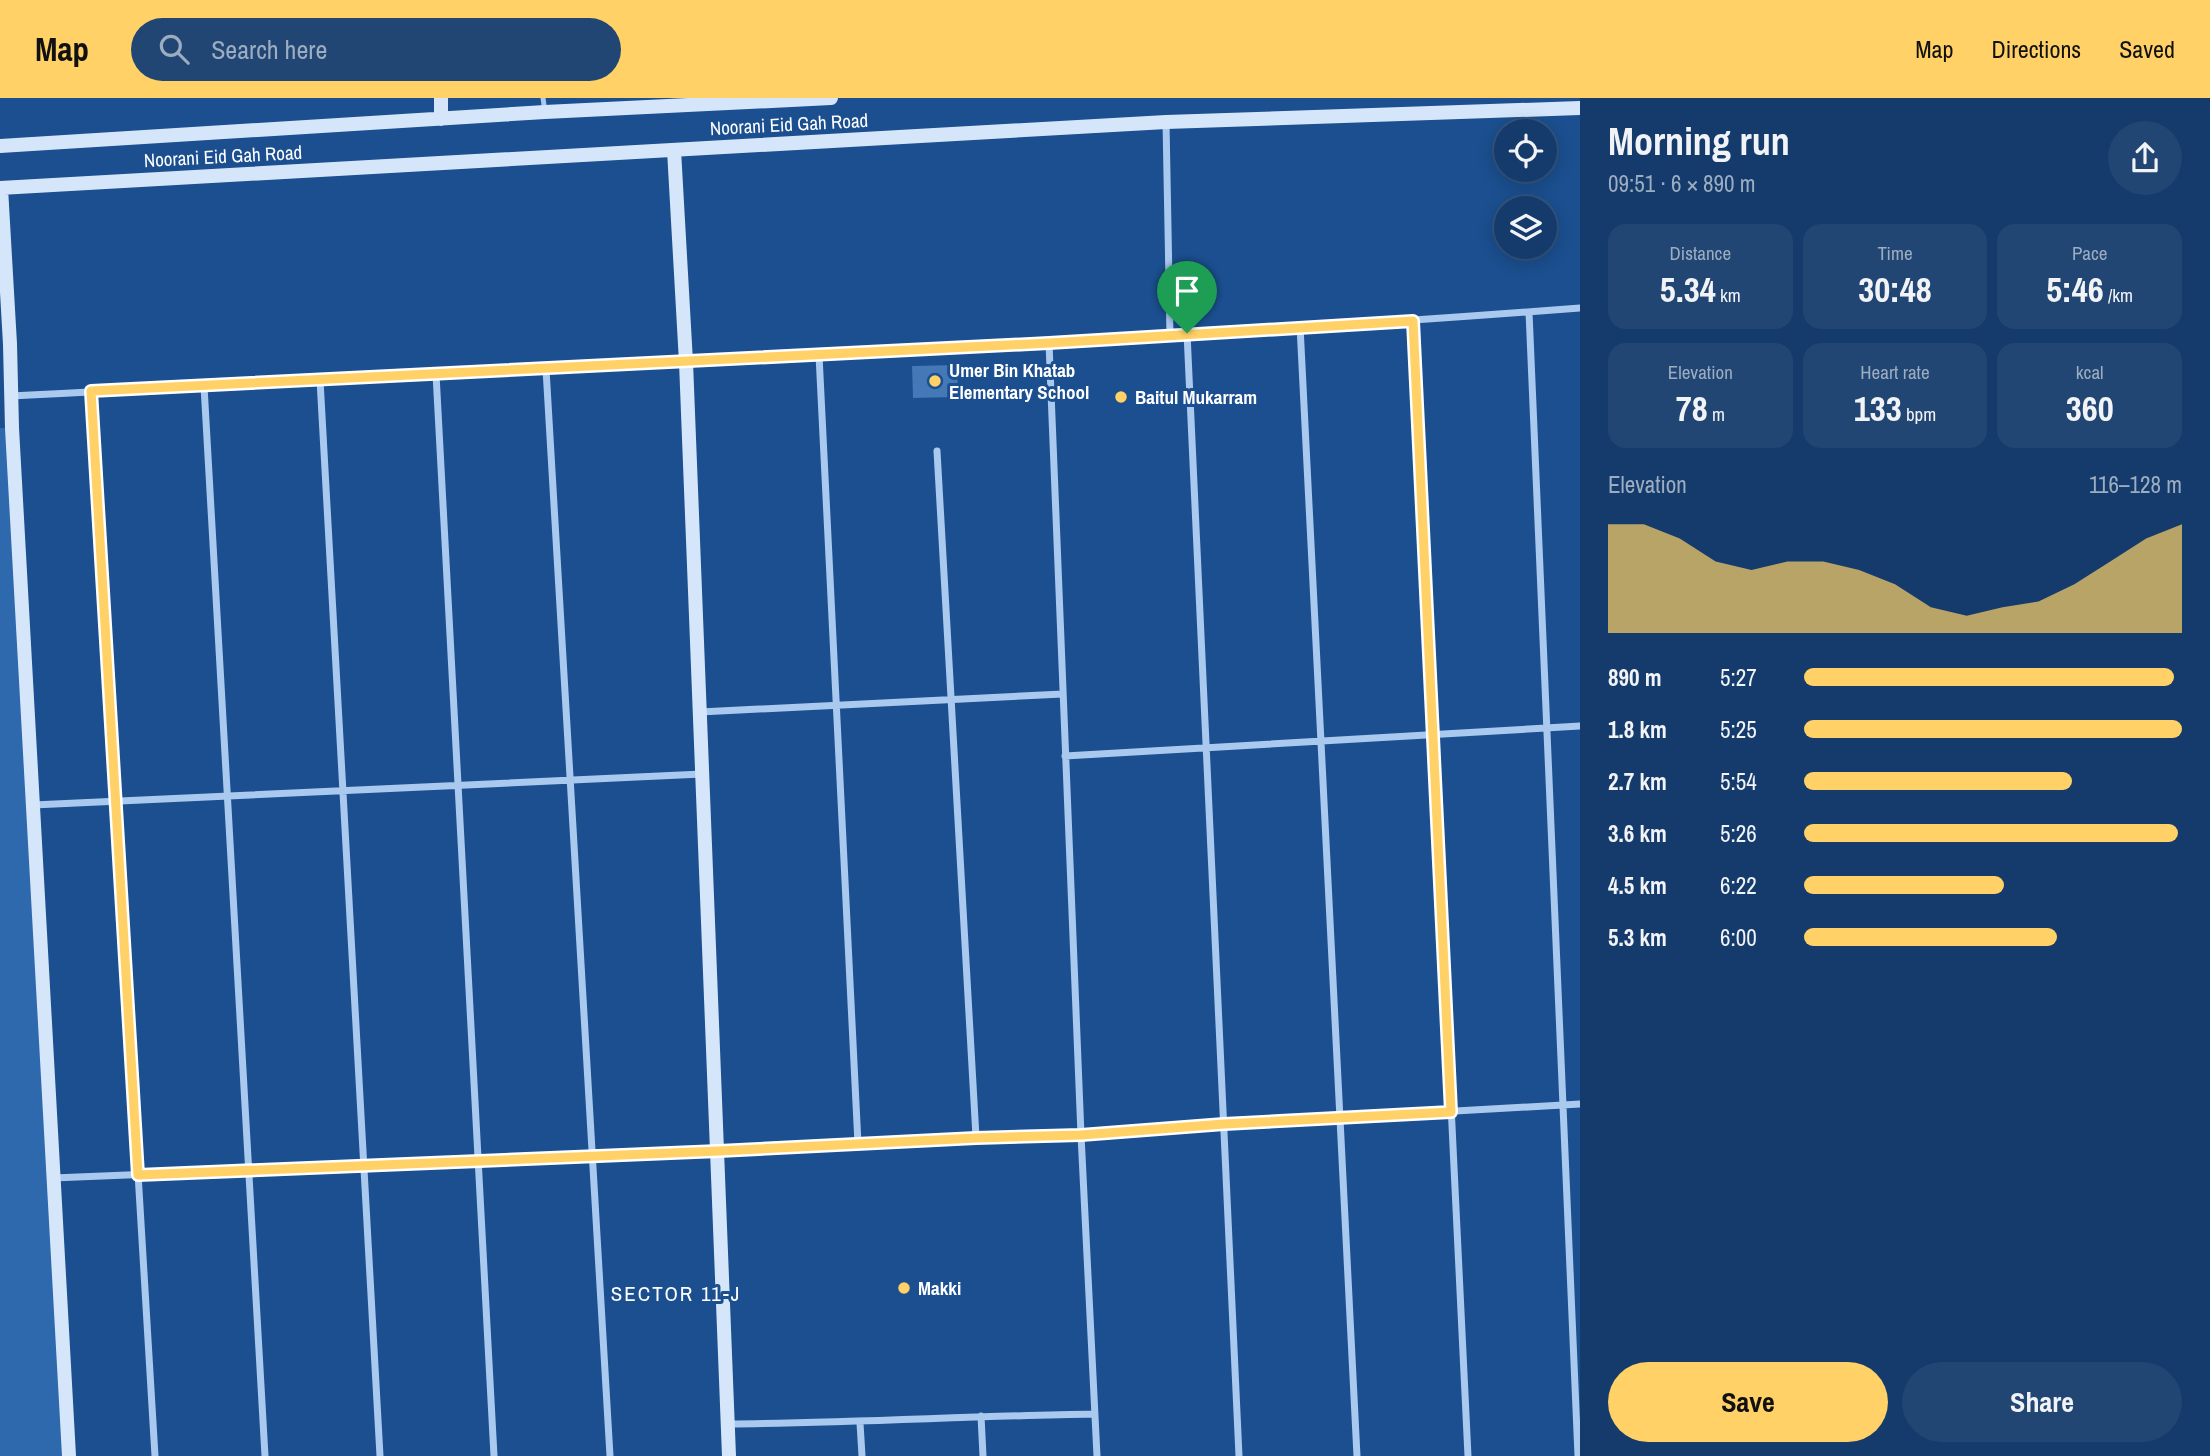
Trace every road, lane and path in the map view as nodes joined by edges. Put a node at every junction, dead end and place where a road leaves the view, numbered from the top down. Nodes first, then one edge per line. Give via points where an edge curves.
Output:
1 (441, 98) edge
2 (831, 98) edge
3 (544, 105) edge
4 (1580, 108) edge
5 (441, 119) junction
6 (1166, 122) junction
7 (0, 146) edge
8 (674, 150) junction
9 (0, 188) edge
10 (1580, 308) edge
11 (1529, 312) junction
12 (1413, 321) junction
13 (1300, 326) junction
14 (1187, 333) junction
15 (1170, 335) junction
16 (1049, 343) junction
17 (5, 344) edge
18 (819, 355) junction
19 (686, 362) junction
20 (546, 369) junction
21 (436, 374) junction
22 (320, 380) junction
23 (204, 386) junction
24 (91, 391) junction
25 (10, 396) junction
26 (937, 451) dead end
27 (1063, 694) junction
28 (952, 700) junction
29 (836, 705) junction
30 (700, 712) junction
31 (1580, 726) edge
32 (1547, 727) junction
33 (1433, 734) junction
34 (1321, 741) junction
35 (1206, 748) junction
36 (1065, 756) junction
37 (703, 774) junction
38 (570, 780) junction
39 (458, 785) junction
40 (343, 790) junction
41 (228, 795) junction
42 (116, 801) junction
43 (33, 805) junction
44 (1580, 1104) edge
45 (1563, 1105) junction
46 (1451, 1112) junction
47 (1340, 1118) junction
48 (1224, 1124) junction
49 (1081, 1135) junction
50 (976, 1138) junction
51 (858, 1144) junction
52 (719, 1151) junction
53 (593, 1156) junction
54 (478, 1161) junction
55 (364, 1166) junction
56 (249, 1171) junction
57 (138, 1175) junction
58 (53, 1178) junction
59 (1095, 1414) junction
60 (981, 1416) junction
61 (860, 1423) junction
62 (728, 1424) junction
63 (69, 1456) edge
64 (155, 1456) edge
65 (265, 1456) edge
66 (380, 1456) edge
67 (494, 1456) edge
68 (610, 1456) edge
69 (729, 1456) edge
70 (862, 1456) edge
71 (983, 1456) edge
72 (1097, 1456) edge
73 (1239, 1456) edge
74 (1357, 1456) edge
75 (1468, 1456) edge
76 (1578, 1456) edge

1 - 5 street
2 - 3 street, Noorani Eid Gah Road
3 - 5 street, Noorani Eid Gah Road
4 - 6 street, Noorani Eid Gah Road
5 - 7 street, Noorani Eid Gah Road
6 - 8 street, Noorani Eid Gah Road
6 - 15 street
8 - 9 street, Noorani Eid Gah Road
8 - 19 street
9 - 17 street
10 - 11 street
11 - 12 street
11 - 32 street
12 - 13 street
12 - 33 street
13 - 14 street
13 - 34 street
14 - 15 street
14 - 35 street
15 - 16 street
16 - 18 street
16 - 27 street
17 - 25 street
18 - 19 street
18 - 29 street
19 - 20 street
19 - 30 street
20 - 21 street
20 - 38 street
21 - 22 street
21 - 39 street
22 - 23 street
22 - 40 street
23 - 24 street
23 - 41 street
24 - 25 street
24 - 42 street
25 - 43 street
26 - 28 street
27 - 28 street
27 - 36 street
28 - 29 street
28 - 50 street
29 - 30 street
29 - 51 street
30 - 37 street
31 - 32 street
32 - 33 street
32 - 45 street
33 - 34 street
33 - 46 street
34 - 35 street
34 - 47 street
35 - 36 street
35 - 48 street
36 - 49 street
37 - 38 street
37 - 52 street
38 - 39 street
38 - 53 street
39 - 40 street
39 - 54 street
40 - 41 street
40 - 55 street
41 - 42 street
41 - 56 street
42 - 43 street
42 - 57 street
43 - 58 street
44 - 45 street
45 - 46 street
45 - 76 street
46 - 47 street
46 - 75 street
47 - 48 street
47 - 74 street
48 - 49 street
48 - 73 street
49 - 50 street
49 - 59 street
50 - 51 street
51 - 52 street
52 - 53 street
52 - 62 street
53 - 54 street
53 - 68 street
54 - 55 street
54 - 67 street
55 - 56 street
55 - 66 street
56 - 57 street
56 - 65 street
57 - 58 street
57 - 64 street
58 - 63 street
59 - 60 street
59 - 72 street
60 - 61 street
60 - 71 street
61 - 62 street
61 - 70 street
62 - 69 street

